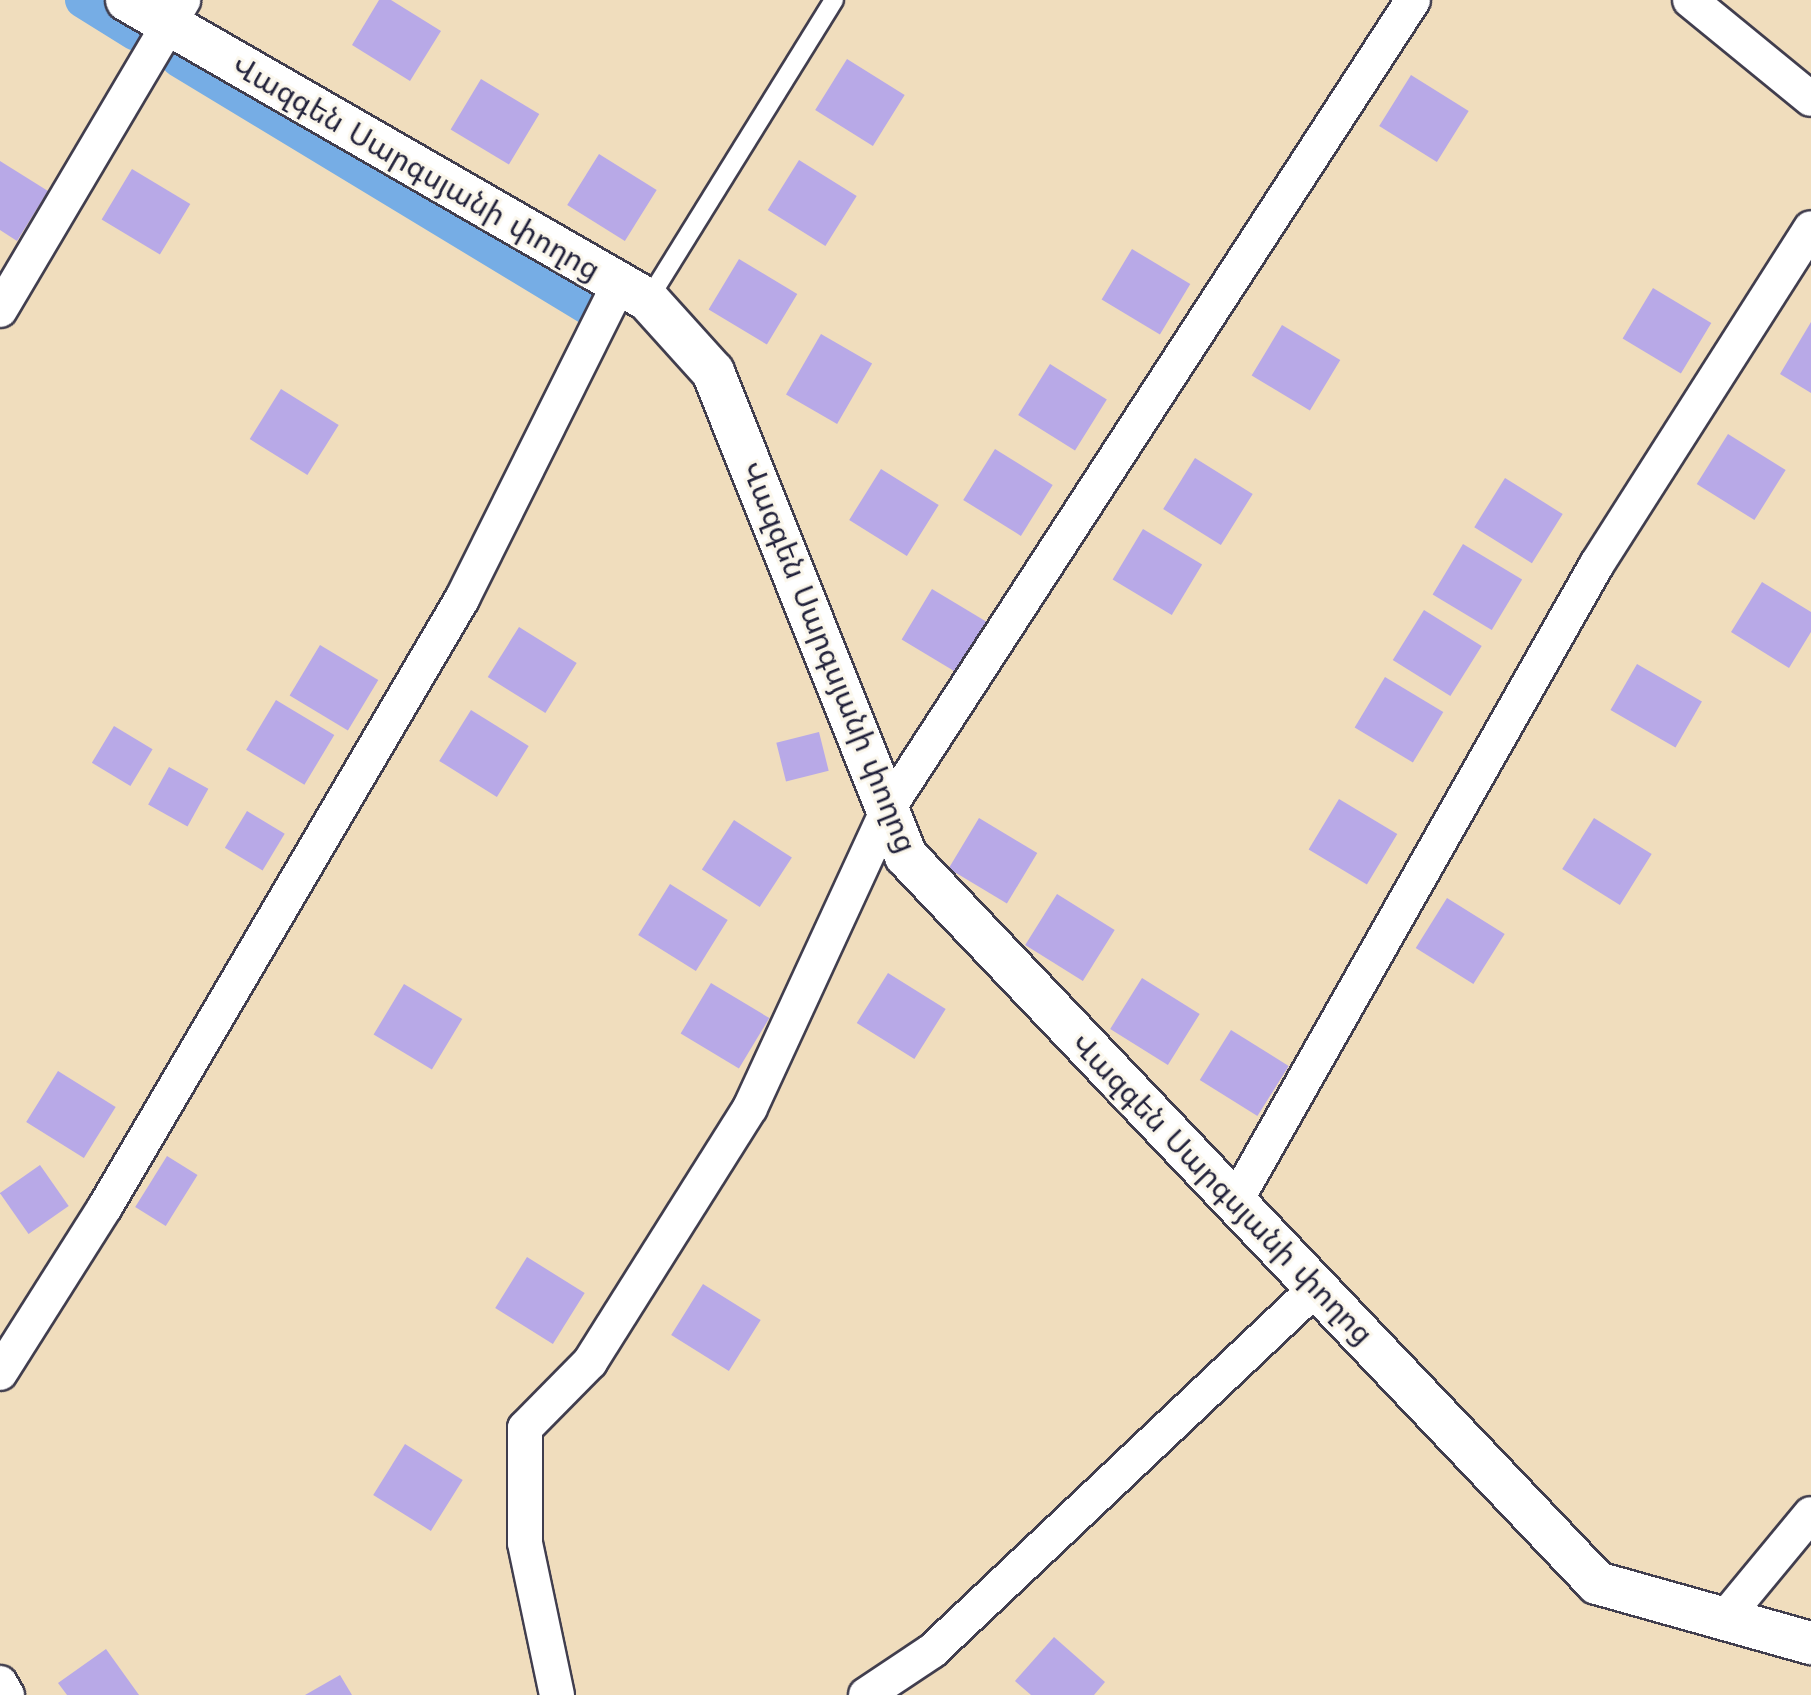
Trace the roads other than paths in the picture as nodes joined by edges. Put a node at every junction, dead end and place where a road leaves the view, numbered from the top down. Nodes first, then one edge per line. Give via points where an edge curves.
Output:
1 (127, 0) edge
2 (834, 0) edge
3 (1413, 0) edge
4 (1690, 0) edge
5 (174, 13) edge
6 (1811, 99) edge
7 (1811, 228) edge
8 (634, 292) junction
9 (0, 310) edge
10 (889, 807) junction
11 (1235, 1202) junction
12 (1316, 1288) junction
13 (0, 1373) edge
14 (1811, 1514) edge
15 (1724, 1619) junction
16 (1811, 1643) edge
17 (0, 1683) edge
18 (7, 1695) edge
19 (557, 1695) edge
20 (866, 1695) edge

1 - 5 street, Վազգեն Սարգսյանի փողոց
2 - 8 lane
3 - 10 street
4 - 6 street
5 - 8 street, Վազգեն Սարգսյանի փողոց
5 - 9 street
7 - 11 street via 1597,564
8 - 10 street, Վազգեն Սարգսյանի փողոց via 713,372
8 - 13 street via 462,599 113,1194
10 - 11 street, Վազգեն Սարգսյանի փողոց via 906,856
10 - 19 street via 750,1108 590,1362 525,1428 525,1543
11 - 12 street, Վազգեն Սարգսյանի փողոց
12 - 15 street, Վազգեն Սարգսյանի փողոց via 1597,1583
12 - 20 street via 932,1651
14 - 15 street
15 - 16 street, Վազգեն Սարգսյանի փողոց
17 - 18 street

